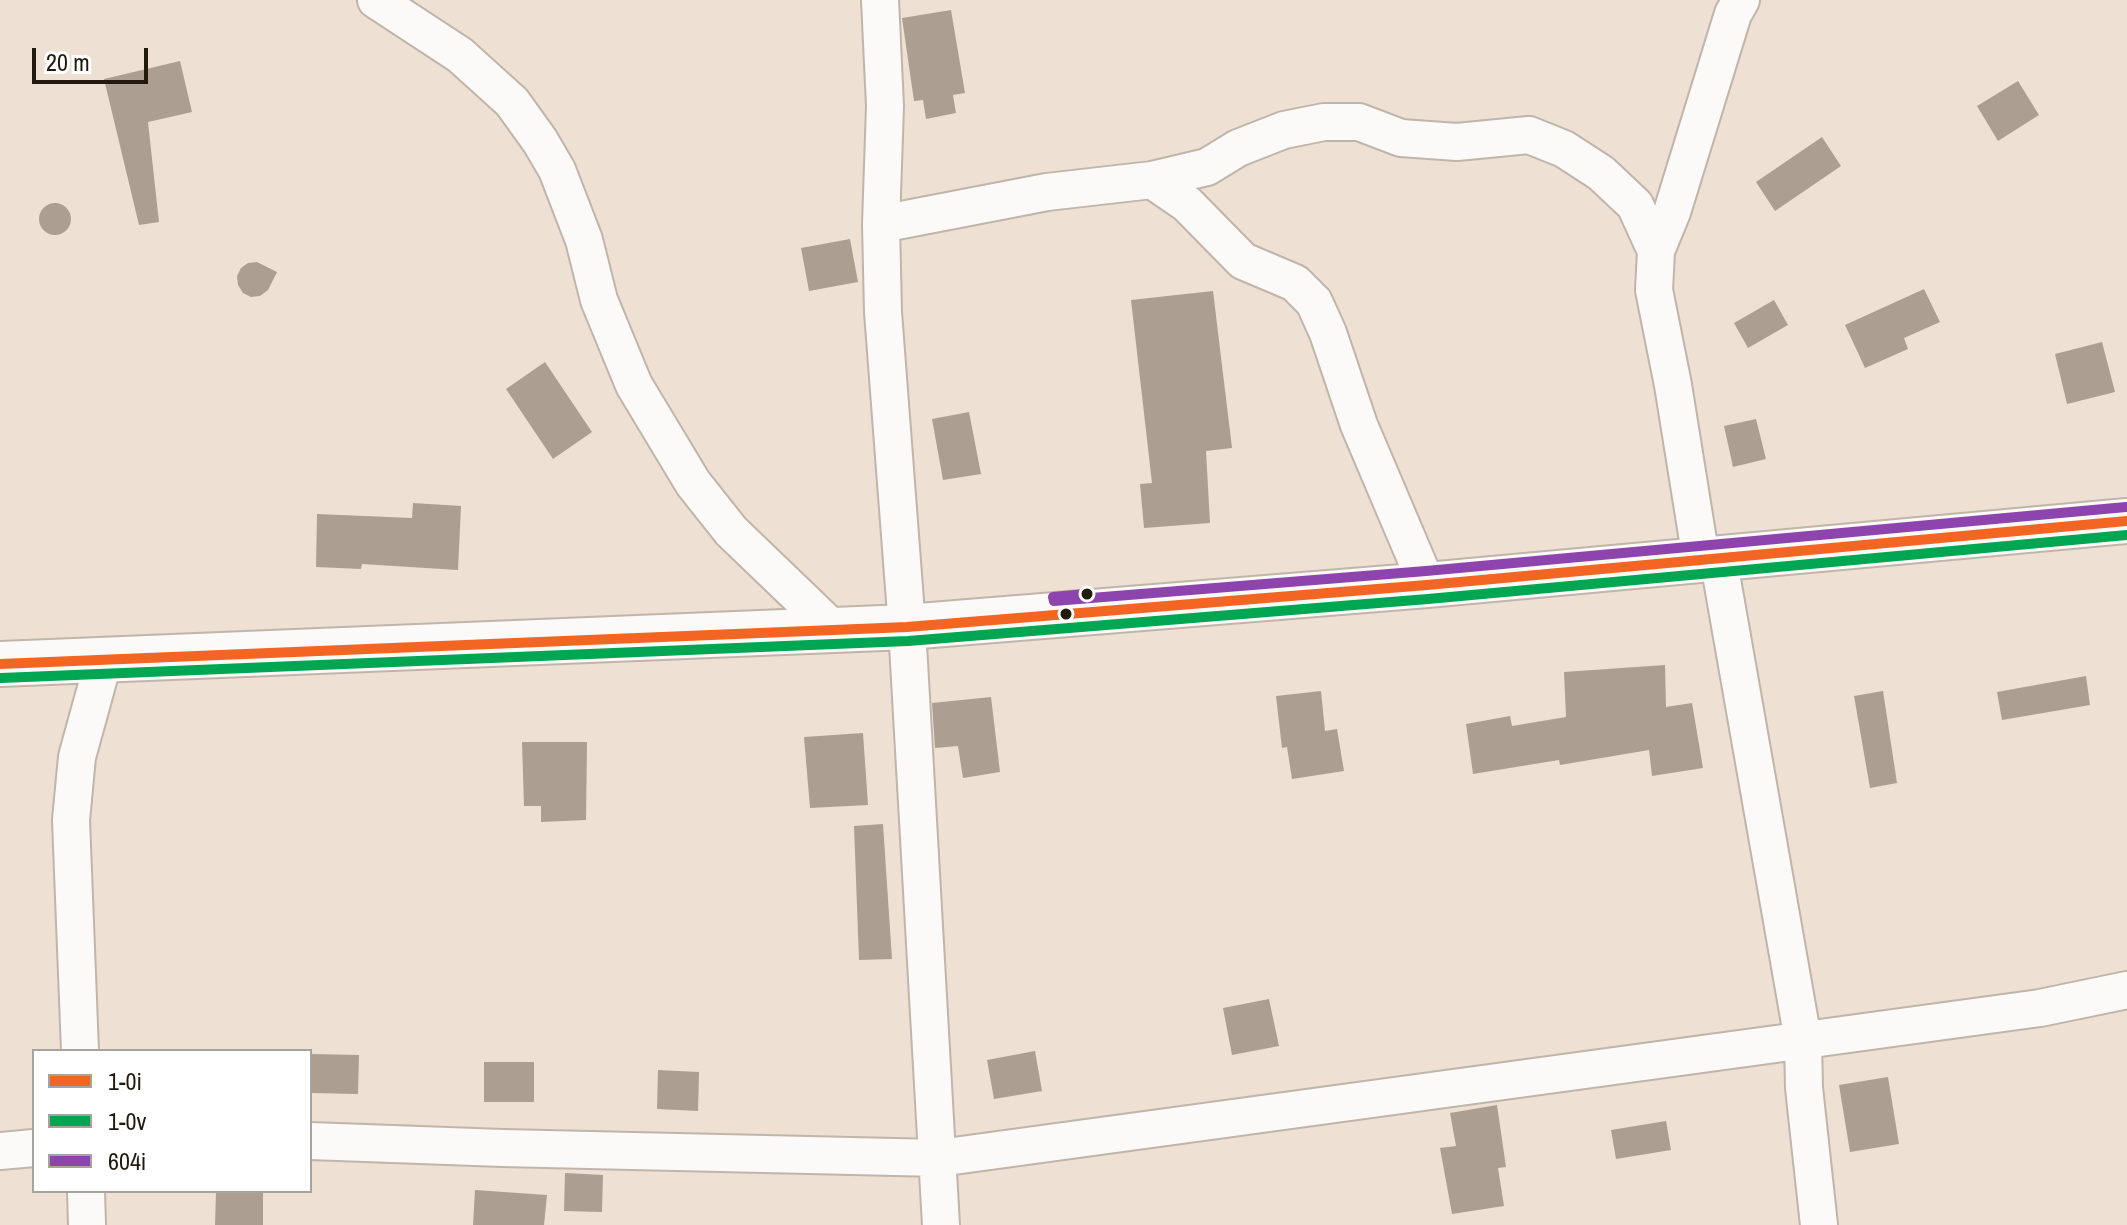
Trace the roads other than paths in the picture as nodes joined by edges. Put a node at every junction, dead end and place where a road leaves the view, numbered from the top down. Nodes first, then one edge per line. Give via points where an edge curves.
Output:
1 (376, 0) edge
2 (880, 0) edge
3 (1741, 0) edge
4 (1152, 180) junction
5 (881, 224) junction
6 (1656, 251) junction
7 (2127, 521) edge
8 (1709, 558) junction
9 (1427, 585) junction
10 (907, 627) junction
11 (833, 629) junction
12 (104, 659) junction
13 (0, 664) edge
14 (2127, 990) edge
15 (1803, 1040) junction
16 (80, 1049) edge
17 (312, 1141) edge
18 (32, 1148) edge
19 (0, 1151) edge
20 (939, 1158) junction
21 (86, 1193) edge
22 (87, 1225) edge
23 (941, 1225) edge
24 (1819, 1225) edge

1 - 11 street via 460,55 522,115 557,170 584,240 599,300 634,385 693,483 731,531
2 - 5 street via 885,106
3 - 6 street
4 - 5 street via 1047,192
4 - 6 street via 1207,167 1284,130 1324,122 1359,122 1401,138 1457,142 1529,135 1601,173 1635,205
4 - 9 street via 1187,204 1243,261 1295,283 1314,302
5 - 10 street
6 - 8 street via 1654,290
7 - 8 street
8 - 9 street
8 - 15 street
9 - 10 street
10 - 11 street
10 - 20 street
11 - 12 street
12 - 13 street
12 - 16 street via 77,757 71,820
14 - 15 street via 2040,1008
15 - 20 street
15 - 24 street
17 - 20 street
18 - 19 street
20 - 23 street
21 - 22 street

